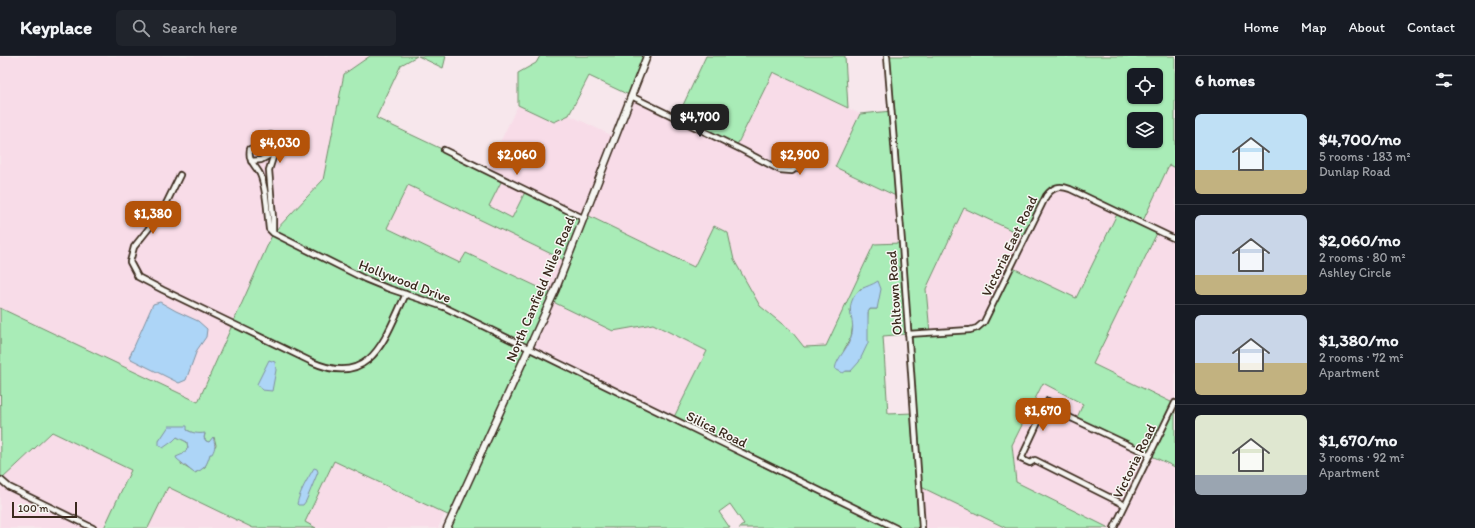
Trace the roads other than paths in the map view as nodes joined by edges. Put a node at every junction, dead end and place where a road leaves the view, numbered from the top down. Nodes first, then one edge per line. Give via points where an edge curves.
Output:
1 (647, 56) edge
2 (887, 56) edge
3 (631, 96) junction
4 (811, 147) dead end
5 (444, 150) dead end
6 (276, 151) junction
7 (251, 161) junction
8 (180, 175) dead end
9 (583, 218) junction
10 (273, 233) junction
11 (1175, 239) edge
12 (406, 294) junction
13 (908, 334) junction
14 (529, 349) junction
15 (1175, 403) edge
16 (1150, 455) junction
17 (1, 480) edge
18 (1125, 505) junction
19 (93, 528) edge
20 (447, 528) edge
21 (896, 528) edge
22 (922, 528) edge
23 (1114, 528) edge

1 - 3 main road, North Canfield Niles Road
2 - 13 street, Ohltown Road
3 - 4 street via 780,170 792,171 800,166
3 - 9 main road, North Canfield Niles Road
5 - 9 street
6 - 7 street via 261,160
6 - 7 street via 275,137 264,137 257,146 250,149 248,155
6 - 10 street via 269,170
7 - 10 street via 262,181 269,229
8 - 12 street via 162,212 134,247 130,262 138,277 162,290 312,362 335,369 360,365 377,352
9 - 14 main road, North Canfield Niles Road
10 - 12 street, Hollywood Drive via 365,279
11 - 13 street, Victoria East Road via 1070,188 1057,187 1050,190 1046,196 981,325 970,330
12 - 14 street, Hollywood Drive via 444,307
13 - 22 street, Ohltown Road
14 - 20 main road, North Canfield Niles Road
14 - 21 street, Silica Road
15 - 16 street, Victoria Road
16 - 18 street, Victoria Road
16 - 18 street via 1069,417 1064,410 1048,402 1021,458 1030,463 1035,460
17 - 19 street via 9,487
18 - 23 street, Victoria Road

